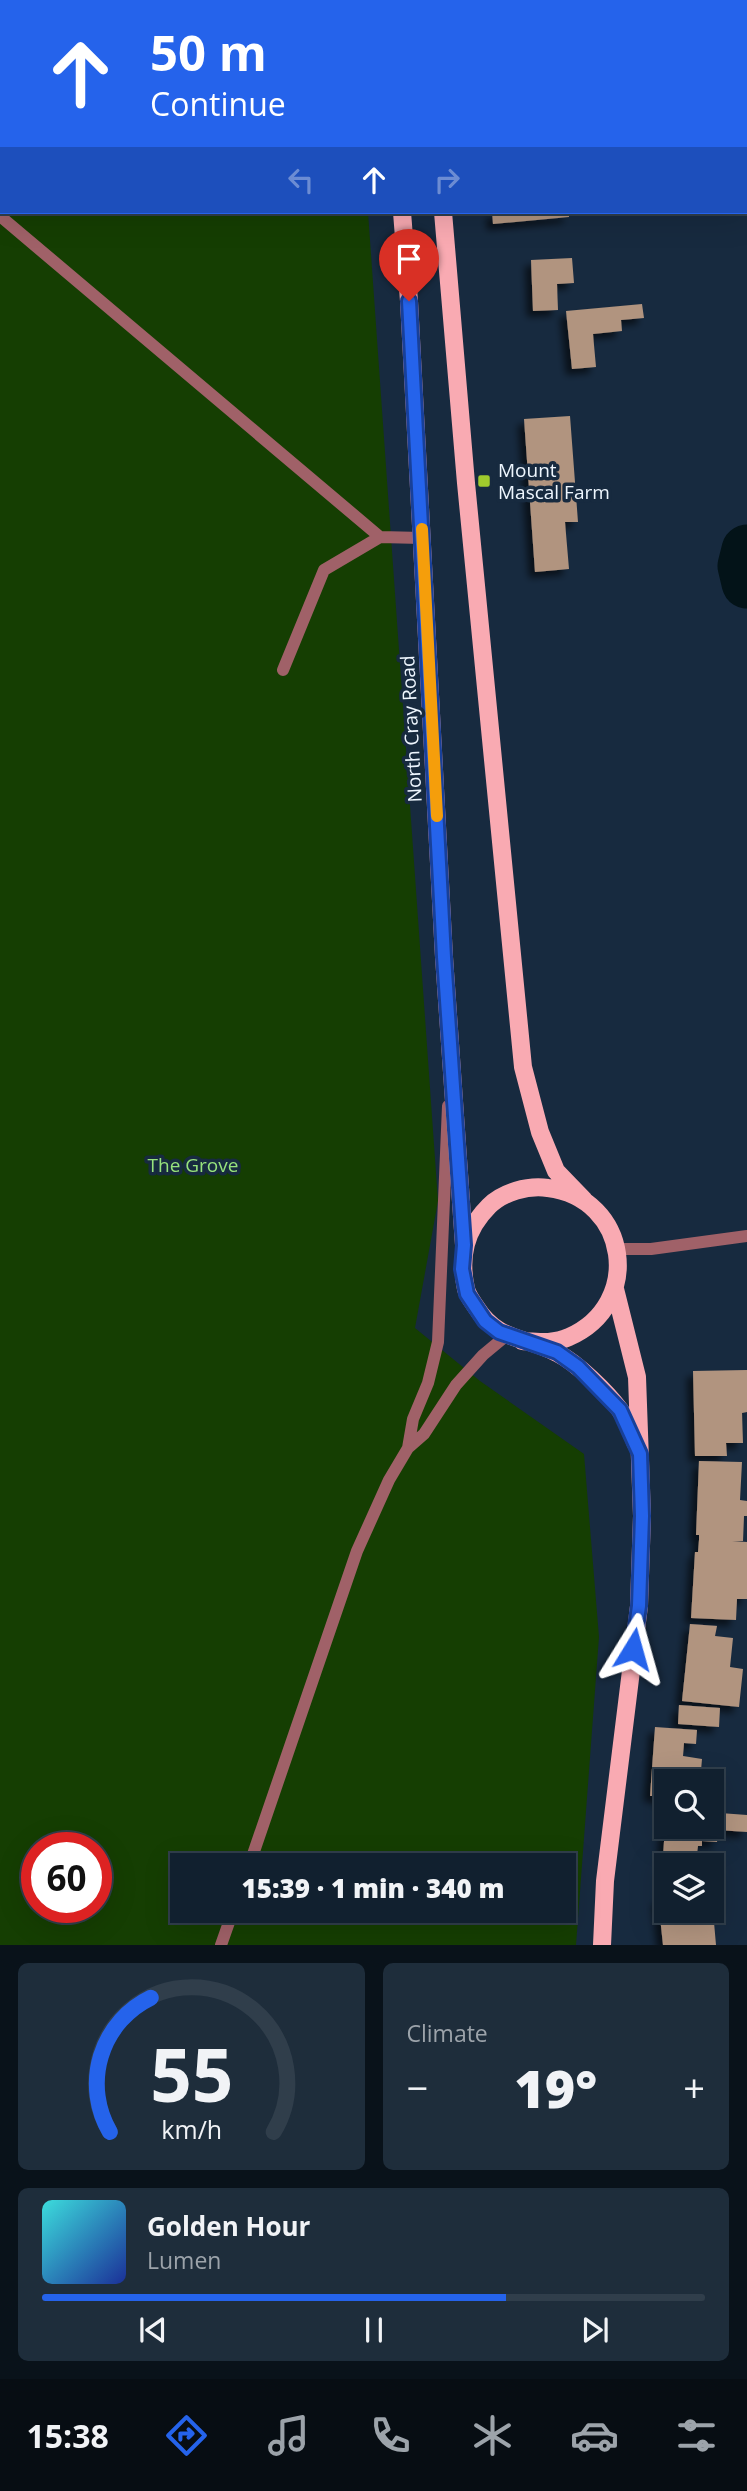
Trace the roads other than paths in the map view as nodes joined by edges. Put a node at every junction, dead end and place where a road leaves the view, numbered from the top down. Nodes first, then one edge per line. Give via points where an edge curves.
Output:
1 (402, 214) edge
2 (443, 214) edge
3 (0, 216) edge
4 (380, 537) junction
5 (422, 538) junction
6 (283, 670) dead end
7 (453, 1073) junction
8 (584, 1200) junction
9 (747, 1236) edge
10 (464, 1245) junction
11 (617, 1249) junction
12 (615, 1289) junction
13 (515, 1338) junction
14 (408, 1448) junction
15 (640, 1454) junction
16 (253, 1853) edge
17 (229, 1923) edge
18 (221, 1945) edge
19 (602, 1945) edge

1 - 5 main road, North Cray Road
2 - 8 main road via 523,1067 555,1171
3 - 4 lane
4 - 5 lane
4 - 6 lane via 324,570
5 - 7 main road, North Cray Road
7 - 10 main road, North Cray Road
7 - 14 lane via 446,1125 438,1342
8 - 10 main road via 562,1189 537,1186 513,1191 491,1204 474,1222
8 - 11 main road via 600,1213
9 - 11 lane
10 - 13 main road via 467,1294 485,1321
11 - 12 main road
12 - 13 main road via 604,1310 568,1338 545,1343
12 - 15 main road via 637,1377
13 - 14 lane via 483,1355 424,1434
13 - 15 main road via 557,1352 578,1367 620,1410
14 - 16 lane via 357,1551
15 - 19 main road via 639,1606 605,1881
17 - 18 lane

